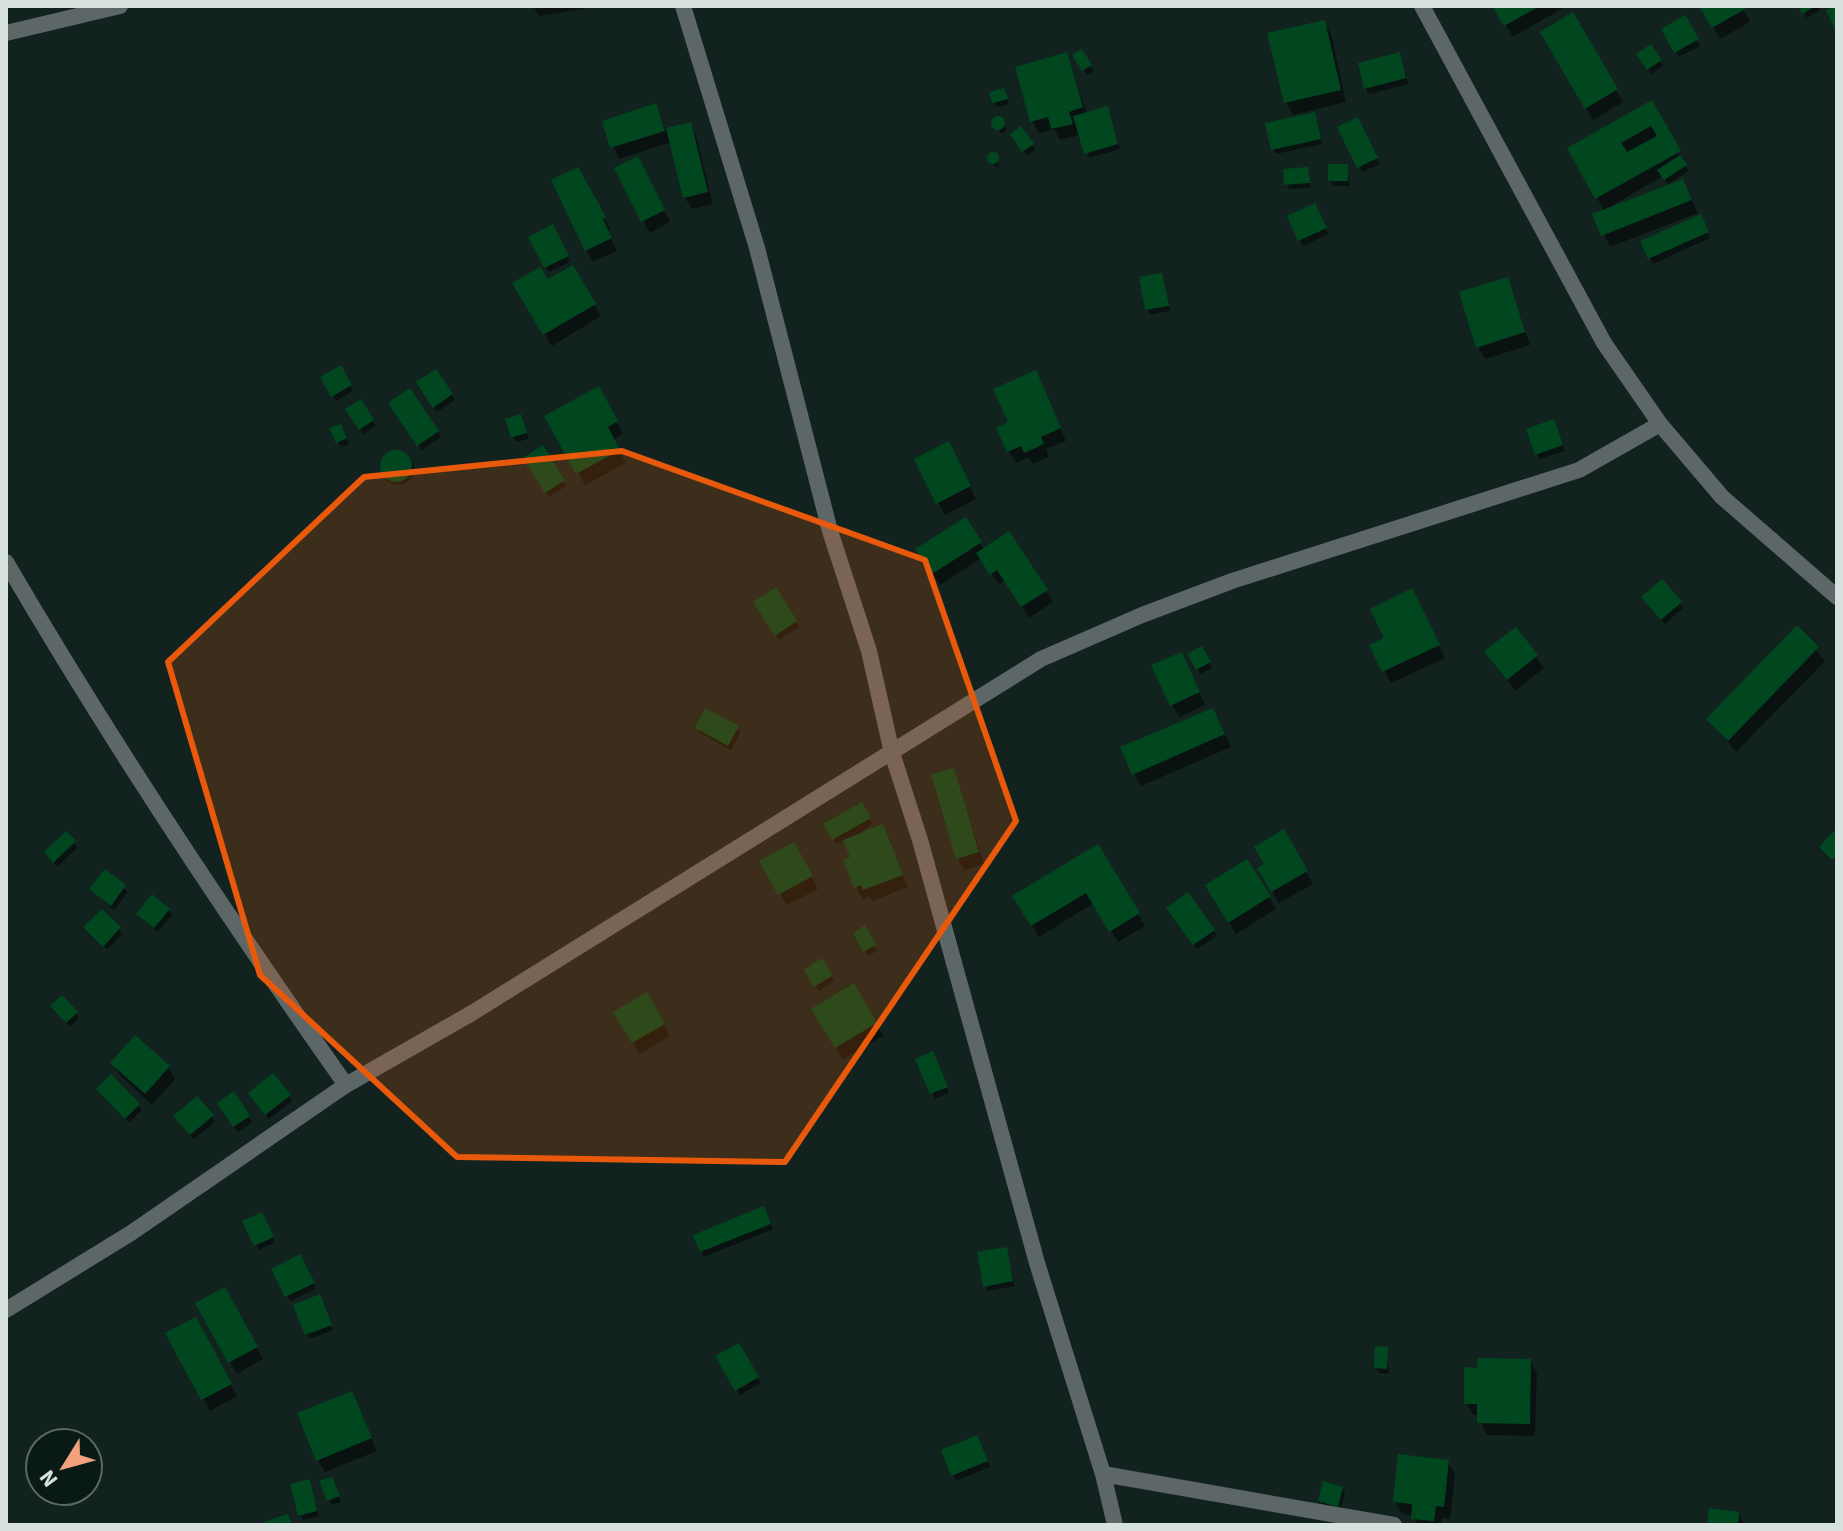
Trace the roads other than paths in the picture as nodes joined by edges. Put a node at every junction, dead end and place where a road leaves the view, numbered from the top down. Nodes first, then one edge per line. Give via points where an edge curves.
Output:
1 (120, 6) edge
2 (683, 6) edge
3 (1422, 6) edge
4 (6, 33) edge
5 (1660, 424) junction
6 (6, 562) edge
7 (1837, 597) edge
8 (892, 753) junction
9 (346, 1085) junction
10 (6, 1310) edge
11 (1103, 1474) junction
12 (1115, 1525) edge
13 (1394, 1525) edge

1 - 4 street
2 - 8 street via 757,248 830,531 869,651
3 - 5 street via 1604,343
5 - 7 street via 1722,497
5 - 8 street via 1579,470 1142,615 1041,659
6 - 9 street via 93,710
8 - 9 street
8 - 11 street via 1037,1263
9 - 10 street via 131,1233
11 - 12 street
11 - 13 street

